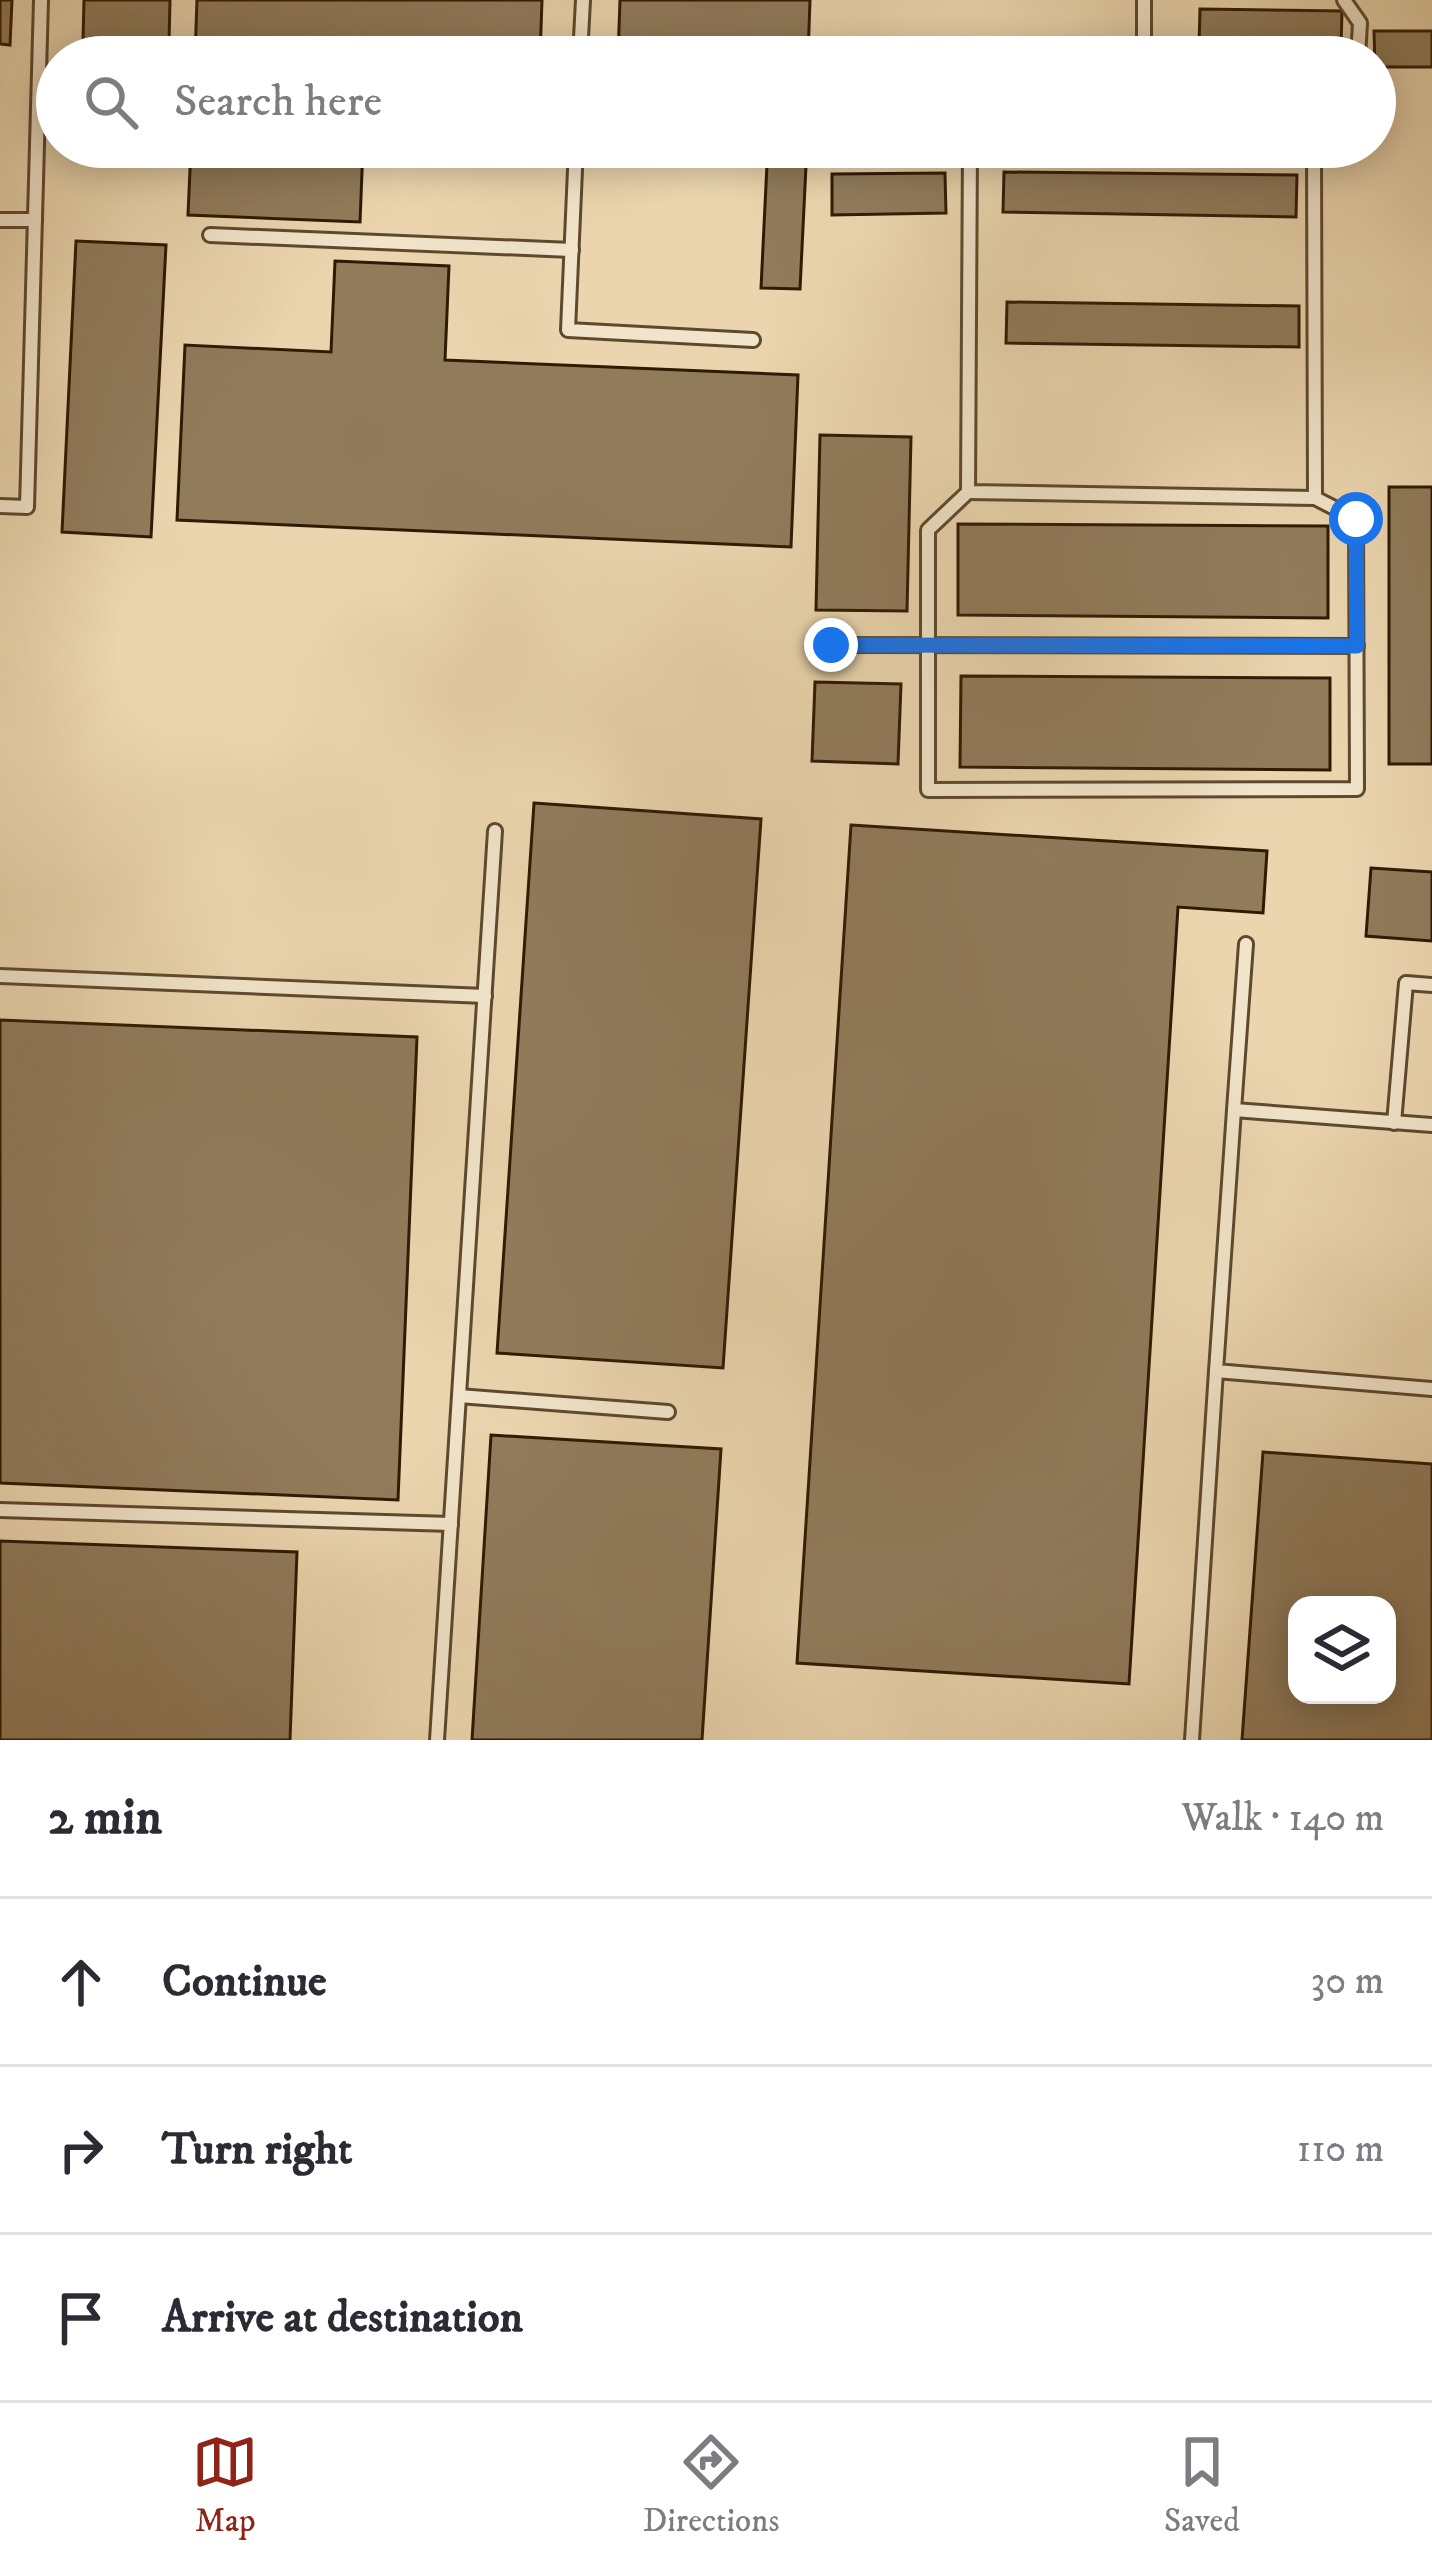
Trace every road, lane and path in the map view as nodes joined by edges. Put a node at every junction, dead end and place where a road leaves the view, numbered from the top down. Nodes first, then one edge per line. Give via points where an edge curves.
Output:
1 (41, 0) edge
2 (583, 0) edge
3 (1144, 0) edge
4 (1344, 0) edge
5 (40, 36) edge
6 (581, 36) edge
7 (1144, 36) edge
8 (1359, 36) edge
9 (36, 168) edge
10 (575, 168) edge
11 (970, 168) edge
12 (1319, 168) edge
13 (0, 220) edge
14 (35, 220) junction
15 (210, 236) dead end
16 (572, 250) junction
17 (752, 340) dead end
18 (968, 492) junction
19 (1316, 498) junction
20 (0, 506) edge
21 (831, 645) dead end
22 (928, 645) junction
23 (1357, 646) junction
24 (495, 831) dead end
25 (1246, 944) dead end
26 (0, 976) edge
27 (1432, 985) edge
28 (485, 996) junction
29 (1234, 1110) junction
30 (1394, 1123) junction
31 (1432, 1125) edge
32 (1216, 1371) junction
33 (1432, 1389) edge
34 (459, 1396) junction
35 (668, 1412) dead end
36 (0, 1510) edge
37 (451, 1524) junction
38 (436, 1740) edge
39 (1192, 1740) edge

1 - 5 lane
2 - 6 lane
3 - 7 lane
4 - 8 lane
9 - 14 lane
10 - 16 lane
11 - 18 lane
12 - 19 lane
13 - 14 lane
14 - 20 lane via 27,507
15 - 16 lane
16 - 17 lane via 568,330
18 - 19 lane
18 - 22 lane via 928,530
19 - 23 lane via 1356,519
21 - 22 lane
22 - 23 lane
22 - 23 lane via 928,790 1357,790
24 - 28 lane
25 - 29 lane
26 - 28 lane
27 - 30 lane via 1406,983
28 - 34 lane
29 - 30 lane
29 - 32 lane
30 - 31 lane
32 - 33 lane
32 - 39 lane
34 - 35 lane
34 - 37 lane
36 - 37 lane
37 - 38 lane

